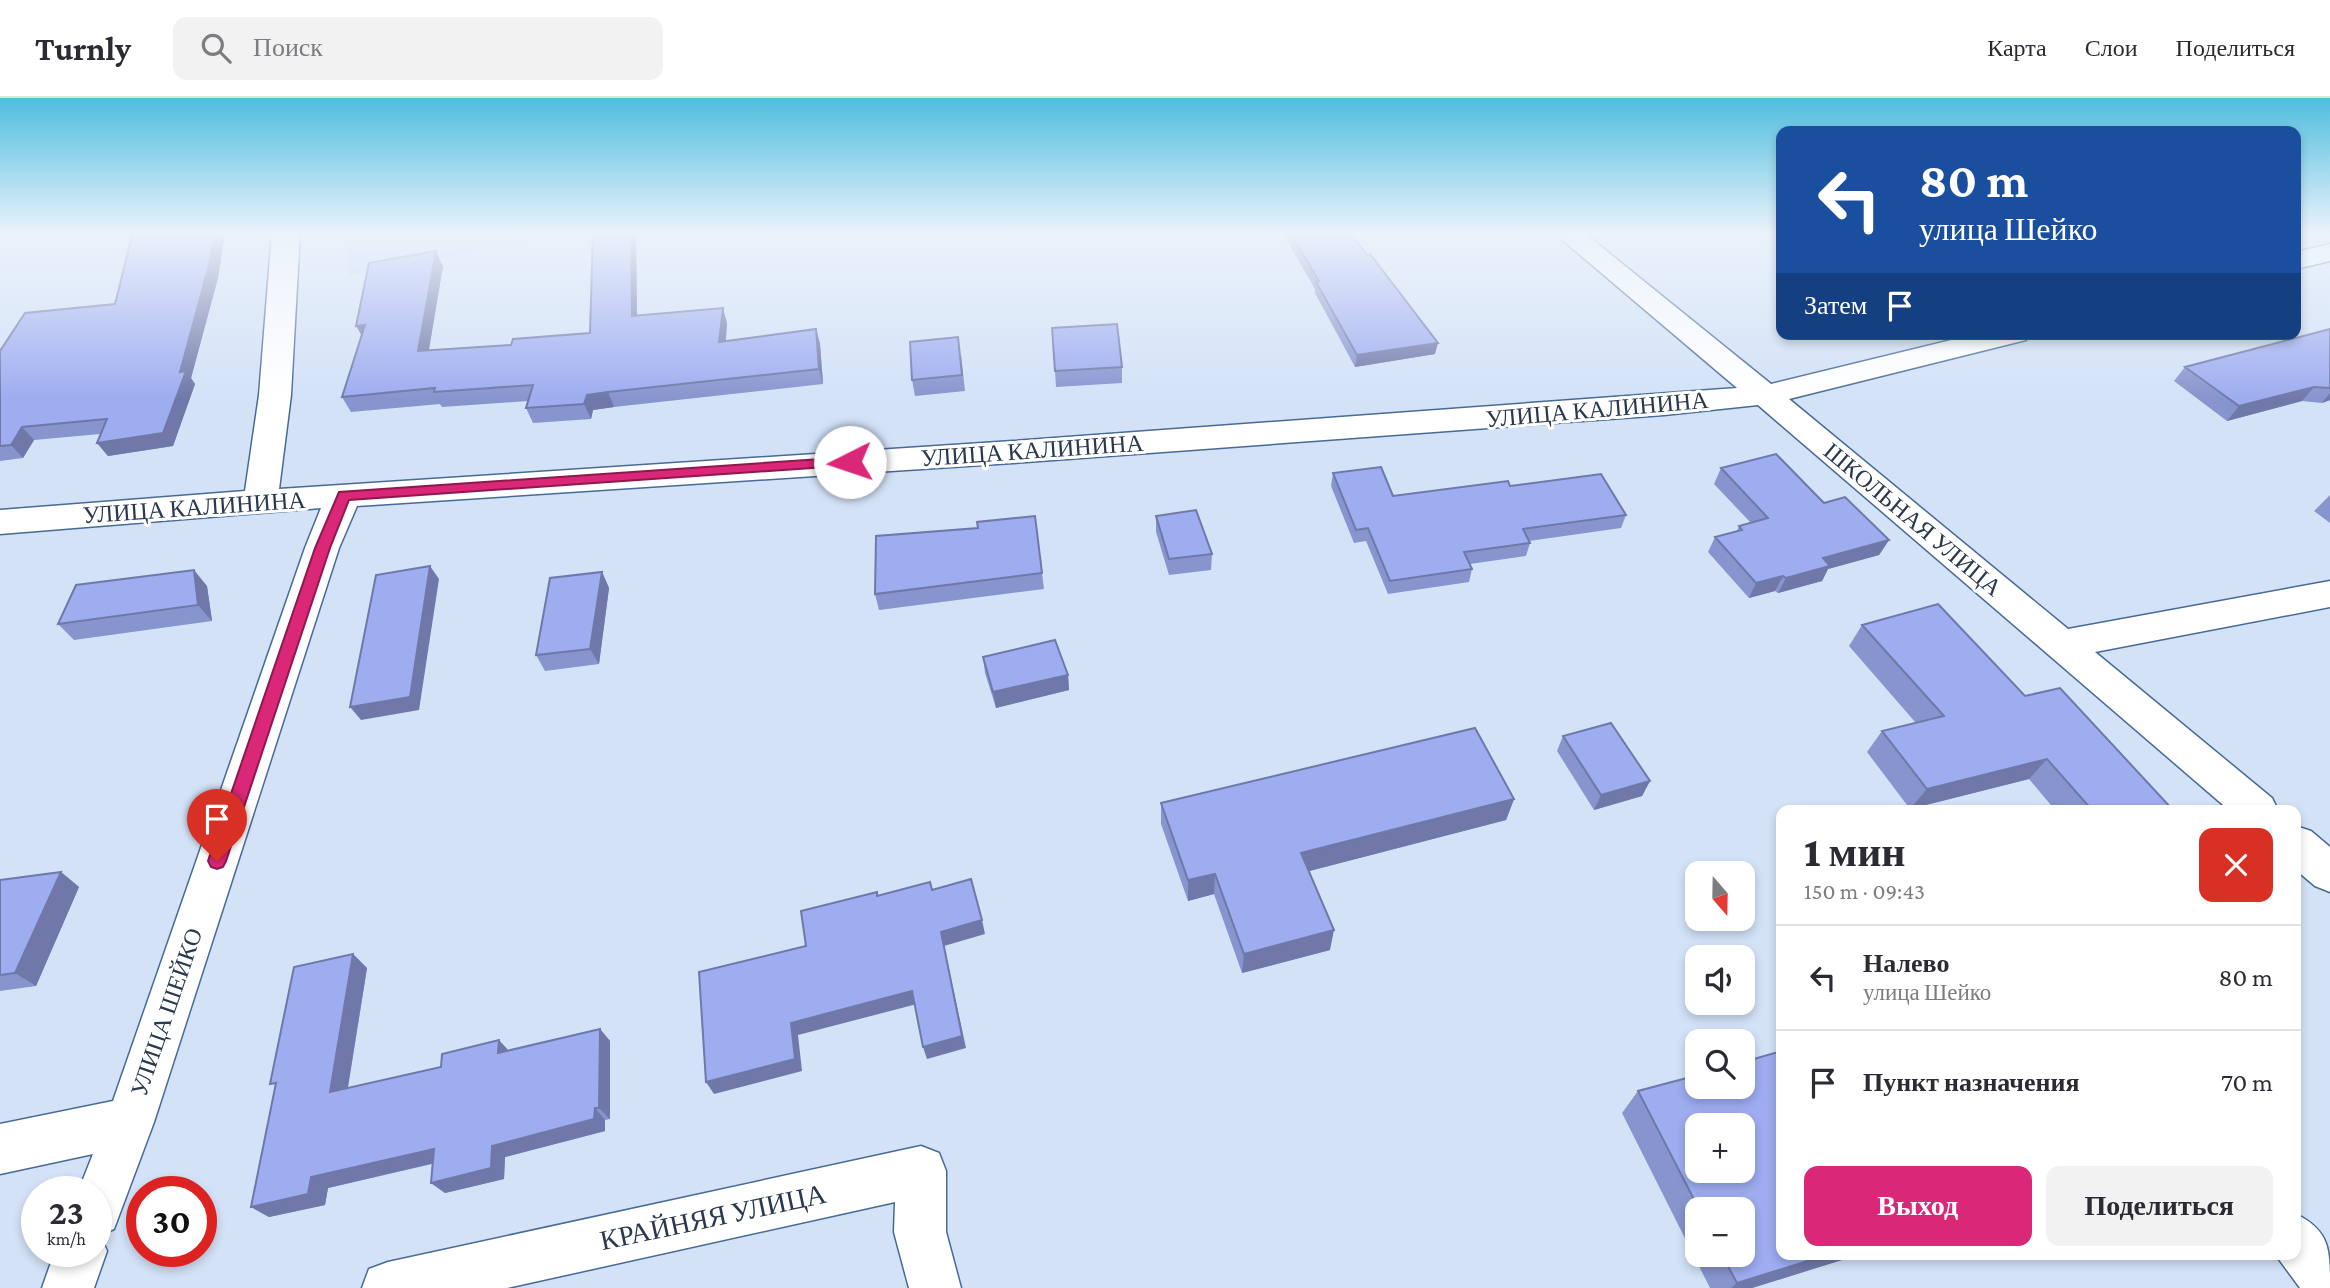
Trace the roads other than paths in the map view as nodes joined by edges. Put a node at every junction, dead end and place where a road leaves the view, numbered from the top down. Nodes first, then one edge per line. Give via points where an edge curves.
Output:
1 (282, 288) edge
2 (1634, 288) edge
3 (1990, 340) edge
4 (1765, 394) junction
5 (344, 495) junction
6 (261, 501) junction
7 (0, 522) edge
8 (2330, 594) edge
9 (2061, 644) junction
10 (2251, 805) edge
11 (2301, 848) edge
12 (2330, 873) edge
13 (130, 1122) junction
14 (0, 1149) edge
15 (109, 1176) edge
16 (2301, 1246) edge
17 (75, 1267) edge
18 (2330, 1269) edge
19 (68, 1288) edge
20 (388, 1288) edge
21 (935, 1288) edge

1 - 6 street
2 - 4 street, ШКОЛЬНАЯ УЛИЦА
3 - 4 street, УЛИЦА КАЛИНИНА
4 - 5 street, УЛИЦА КАЛИНИНА via 1094,446
4 - 9 street, ШКОЛЬНАЯ УЛИЦА
5 - 6 street, УЛИЦА КАЛИНИНА
5 - 13 street, УЛИЦА ШЕЙКО via 322,548
6 - 7 street, УЛИЦА КАЛИНИНА
8 - 9 street
9 - 10 street, ШКОЛЬНАЯ УЛИЦА
11 - 12 street
13 - 14 street
13 - 15 street, УЛИЦА ШЕЙКО
16 - 18 street via 2322,1272
17 - 19 street
20 - 21 street, КРАЙНЯЯ УЛИЦА via 921,1171 920,1233

